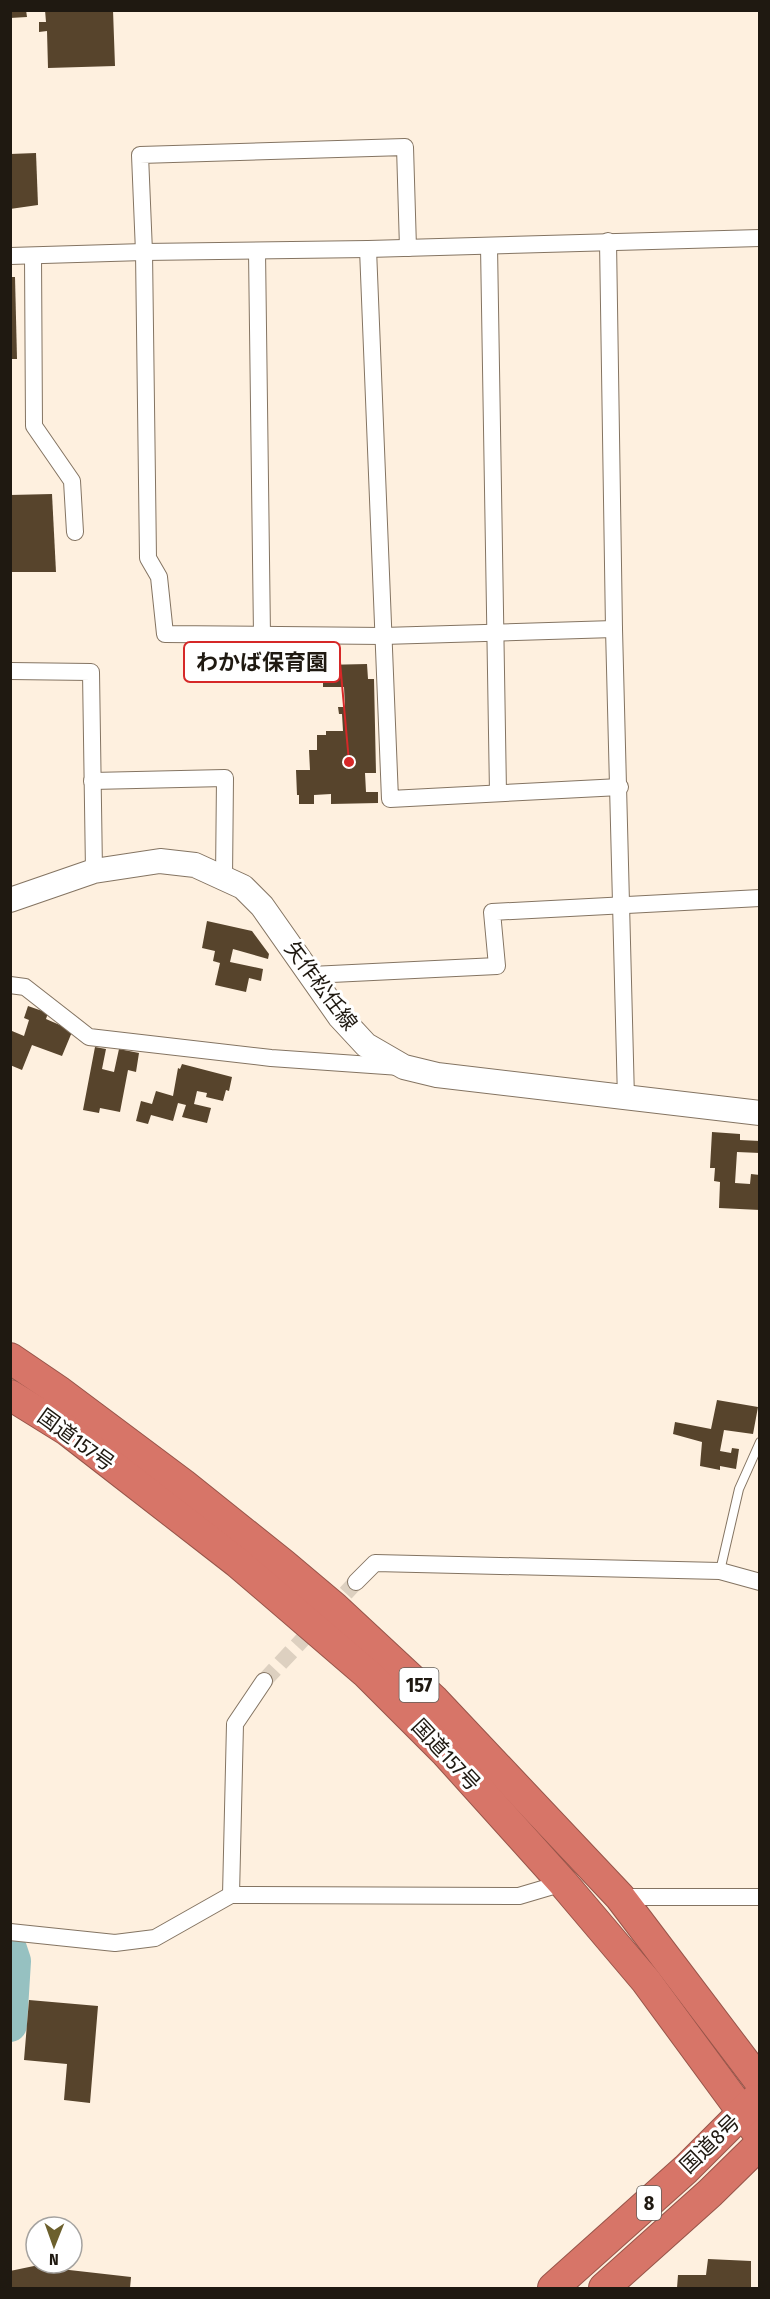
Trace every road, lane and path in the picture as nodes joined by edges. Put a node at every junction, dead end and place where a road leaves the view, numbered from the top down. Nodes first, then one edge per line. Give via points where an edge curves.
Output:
1 (759, 238) edge
2 (608, 241) junction
3 (489, 246) junction
4 (408, 248) junction
5 (368, 249) junction
6 (257, 251) junction
7 (144, 252) junction
8 (10, 256) edge
9 (33, 256) junction
10 (75, 532) dead end
11 (614, 629) junction
12 (496, 633) junction
13 (262, 635) junction
14 (383, 636) junction
15 (10, 671) edge
16 (92, 781) junction
17 (620, 787) junction
18 (498, 793) junction
19 (94, 871) junction
20 (224, 878) junction
21 (759, 898) edge
22 (10, 900) edge
23 (622, 906) junction
24 (311, 975) junction
25 (10, 985) edge
26 (404, 1067) junction
27 (626, 1099) junction
28 (759, 1113) edge
29 (10, 1358) edge
30 (10, 1395) edge
31 (759, 1442) edge
32 (720, 1571) junction
33 (356, 1582) tunnel mouth
34 (759, 1582) edge
35 (264, 1681) tunnel mouth
36 (563, 1883) junction
37 (231, 1895) junction
38 (620, 1897) junction
39 (759, 1897) edge
40 (12, 1932) edge
41 (759, 2082) edge
42 (754, 2115) edge
43 (759, 2144) edge
44 (553, 2289) edge
45 (604, 2289) edge

1 - 2 street
2 - 3 street
2 - 11 street
3 - 4 street
3 - 12 street
4 - 5 street
4 - 7 street via 405,147 140,155
5 - 6 street
5 - 14 street
6 - 7 street
6 - 13 street
7 - 9 street
7 - 13 street via 148,558 159,577 165,634
8 - 9 street
9 - 10 street via 34,426 72,481
11 - 12 street
11 - 17 street
12 - 14 street
12 - 18 street
13 - 14 street
14 - 18 street via 390,799
15 - 16 street via 91,672
16 - 19 street
16 - 20 street via 225,778
17 - 18 street
17 - 23 street
19 - 20 main road, 矢作松任線 via 160,861 195,865
19 - 22 main road, 矢作松任線
20 - 24 main road, 矢作松任線 via 243,887 262,906
21 - 23 street
23 - 24 street via 492,912 497,966
23 - 27 street
24 - 26 main road, 矢作松任線 via 340,1017 366,1045
25 - 26 street via 26,987 89,1037 271,1058
26 - 27 main road, 矢作松任線 via 437,1075
27 - 28 main road, 矢作松任線
29 - 38 highway, 国道157号 / 157 via 183,1484 334,1607 434,1700
30 - 36 highway, 国道157号 / 157 via 68,1431 238,1563 365,1672 446,1753
31 - 32 lane via 739,1488
32 - 33 street via 375,1563
32 - 34 street
35 - 37 street via 236,1724
36 - 37 street via 519,1896
36 - 42 highway, 国道157号 / 157
37 - 40 street via 155,1938 115,1943
38 - 39 street
38 - 41 highway, 国道157号 / 157
42 - 44 highway, 国道8号 / 8 via 686,2169
43 - 45 highway, 国道8号 / 8

